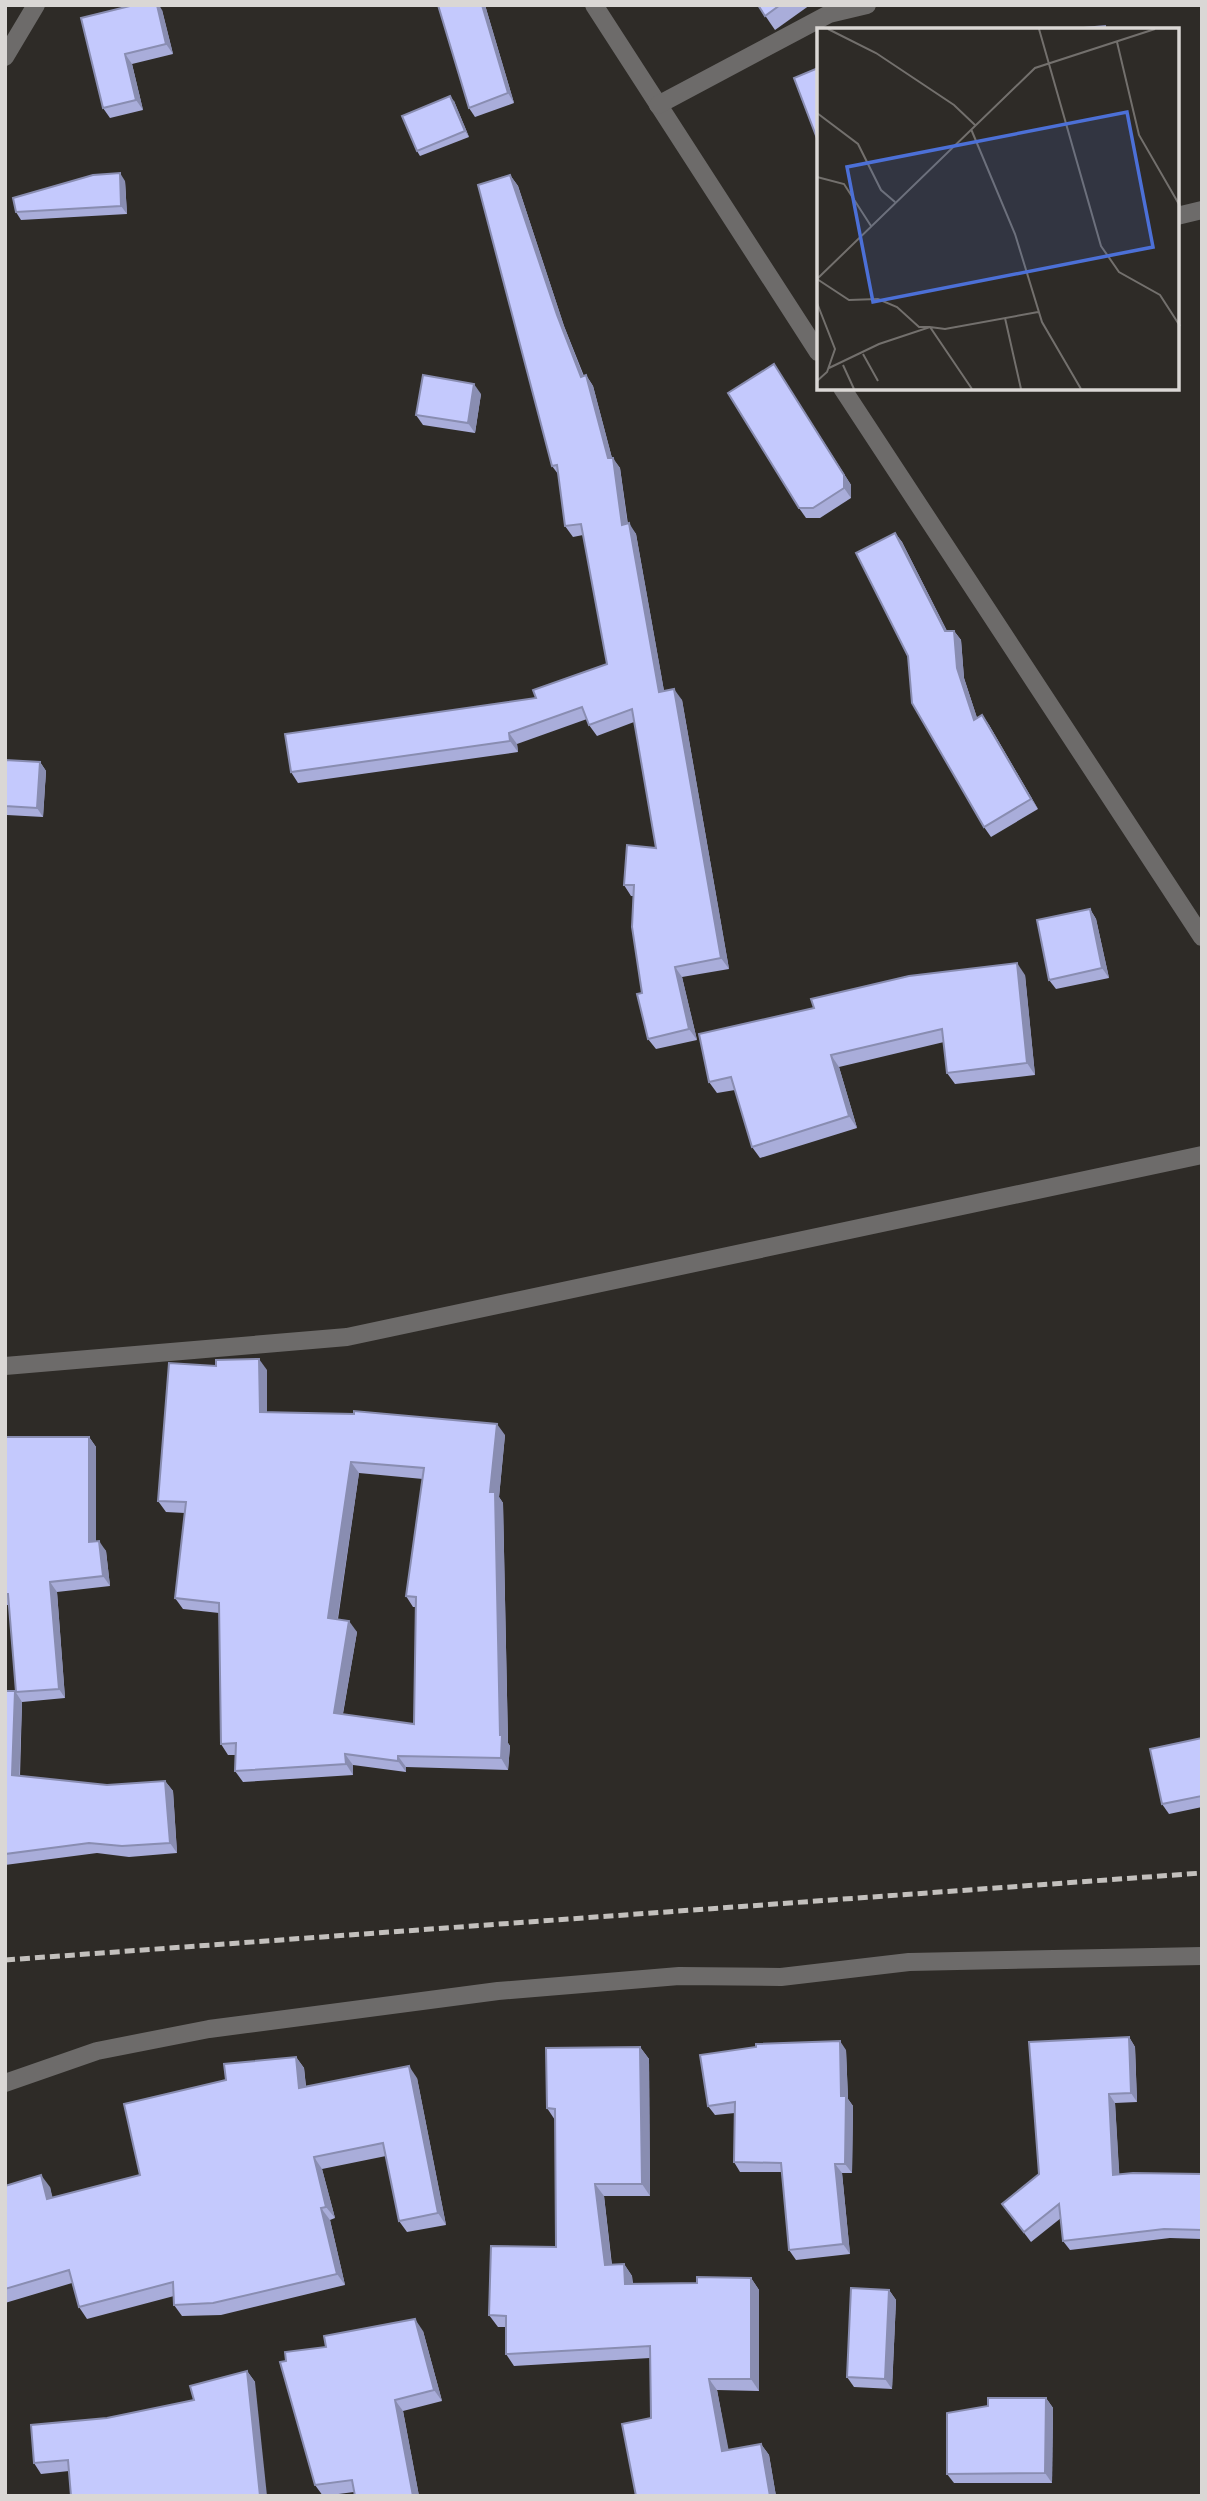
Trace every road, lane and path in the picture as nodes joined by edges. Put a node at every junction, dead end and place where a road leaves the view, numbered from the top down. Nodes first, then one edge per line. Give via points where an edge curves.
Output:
1 (36, 5) edge
2 (594, 5) edge
3 (867, 5) edge
4 (5, 57) edge
5 (658, 105) junction
6 (1202, 210) edge
7 (1179, 216) edge
8 (817, 350) edge
9 (843, 390) edge
10 (1202, 937) edge
11 (1202, 1155) edge
12 (5, 1366) edge
13 (1202, 1956) edge
14 (5, 2083) edge

1 - 4 street
2 - 5 street
3 - 5 street via 829,14
5 - 8 street
6 - 7 street
9 - 10 street
11 - 12 street via 347,1337
13 - 14 street via 909,1962 780,1977 679,1976 498,1991 209,2029 97,2051

